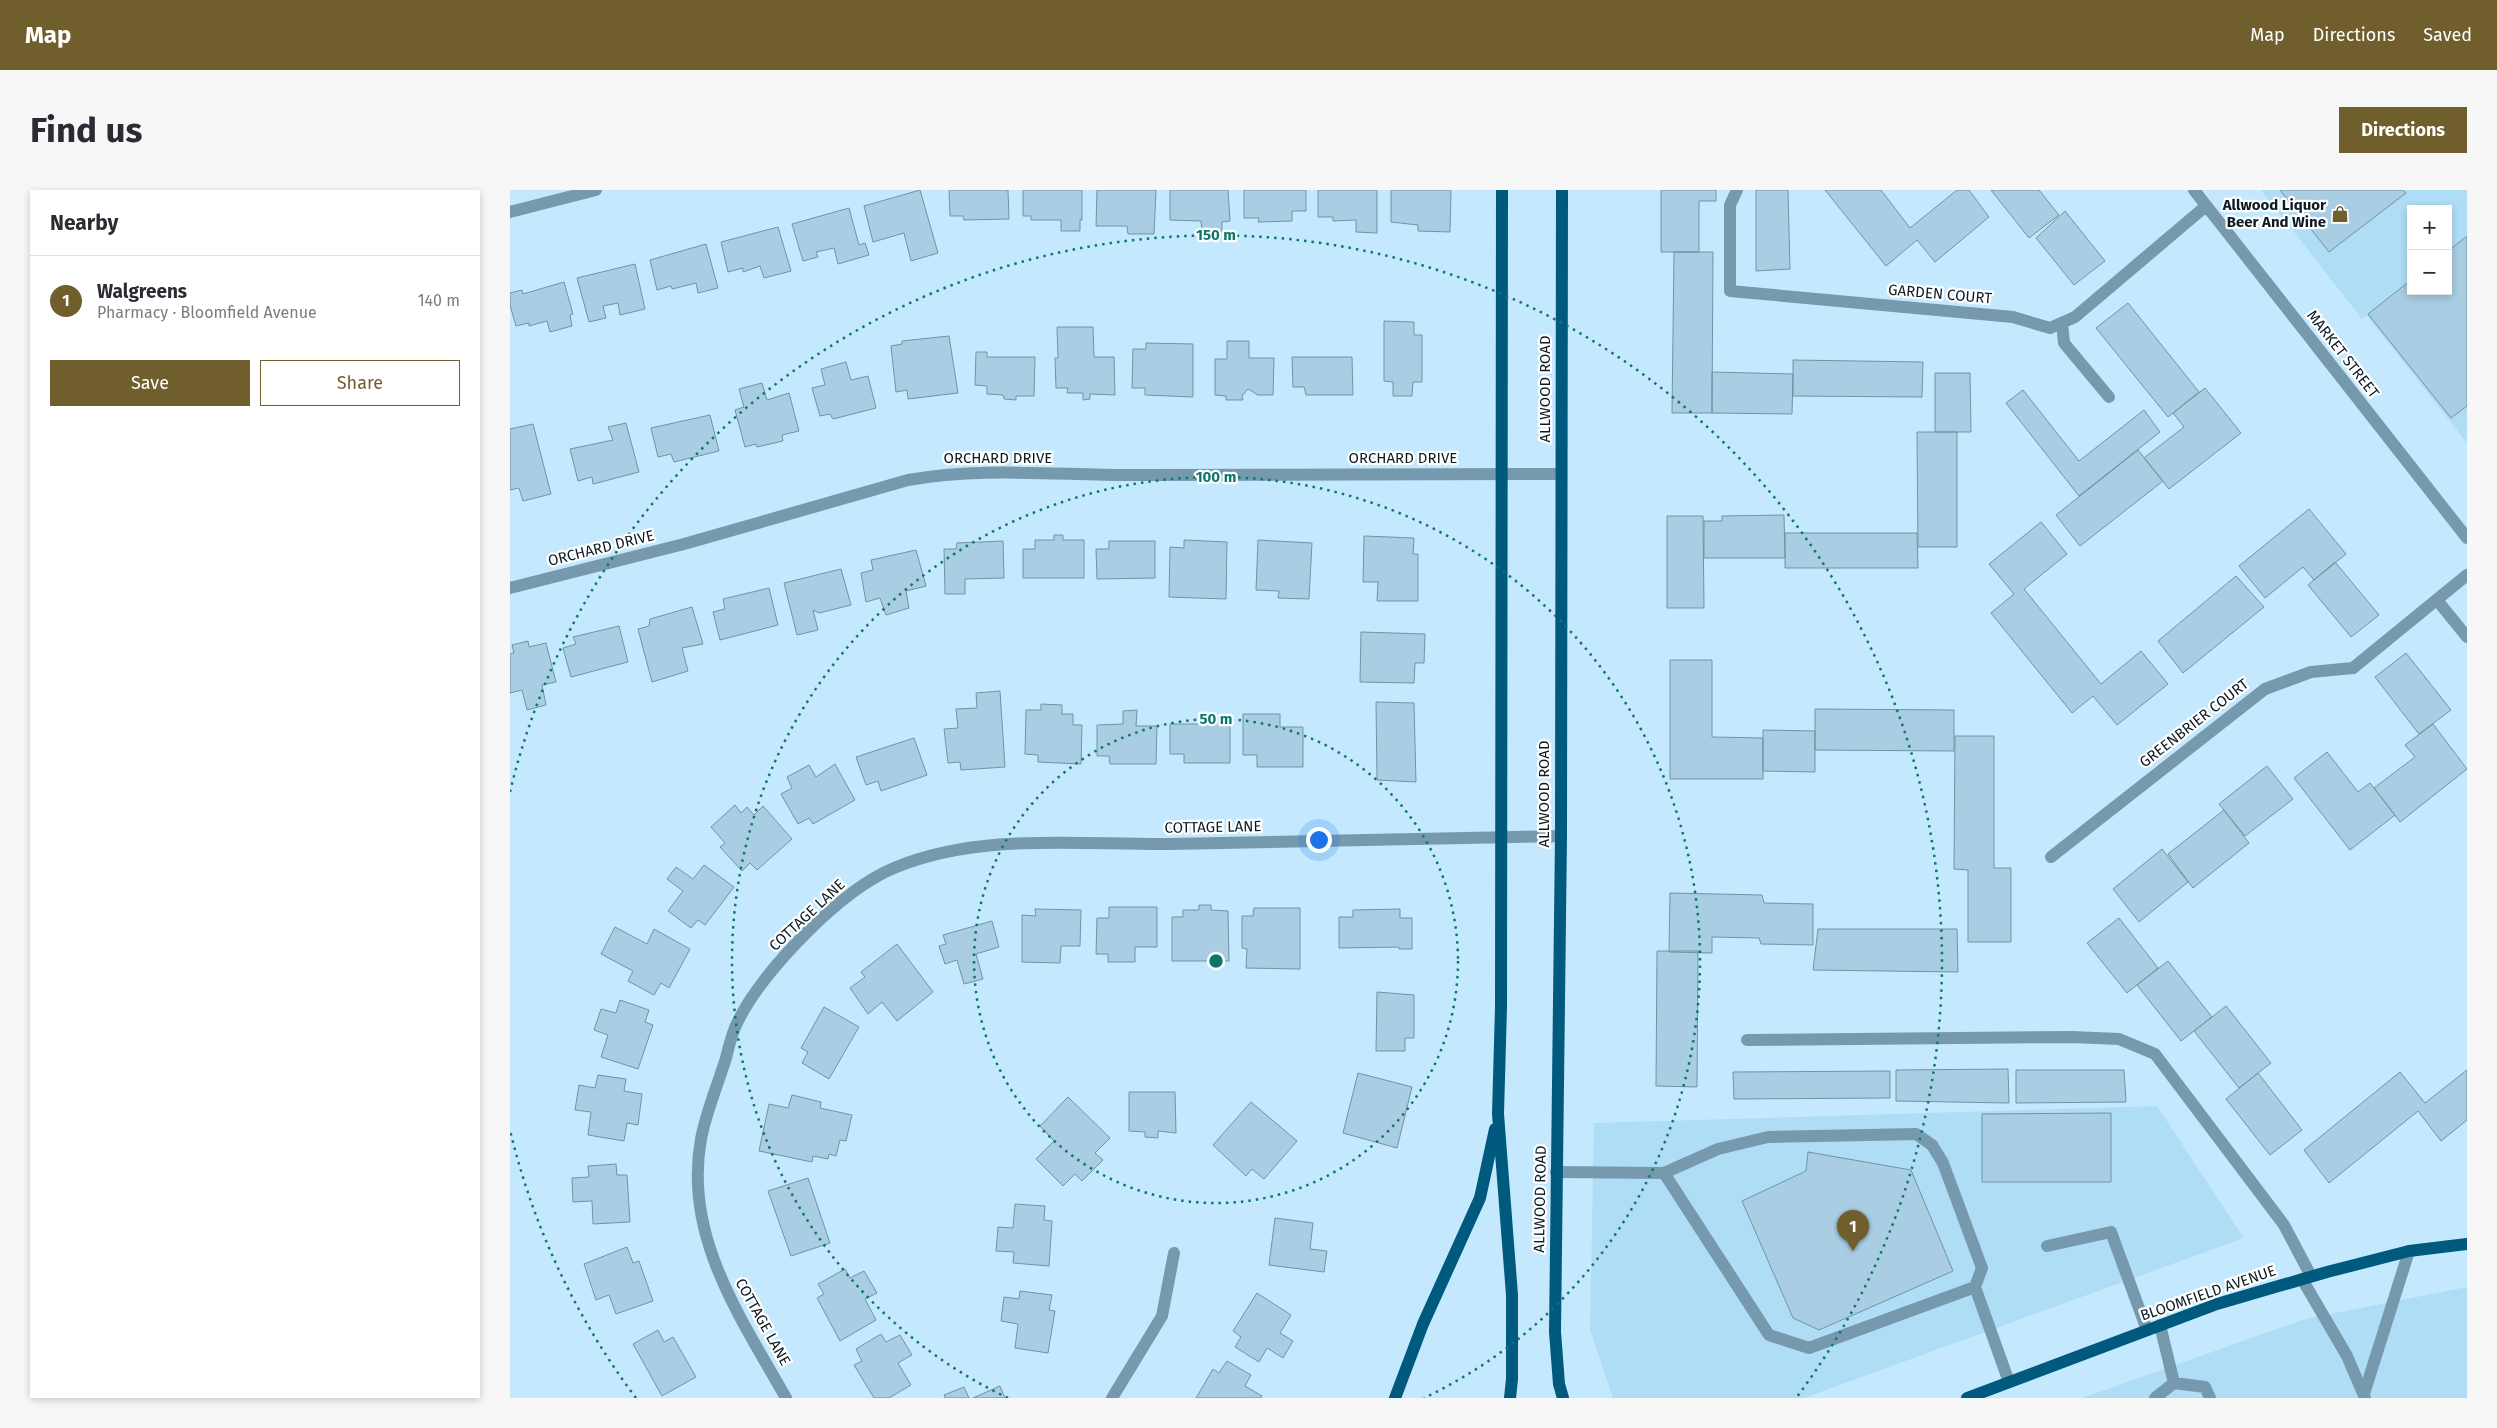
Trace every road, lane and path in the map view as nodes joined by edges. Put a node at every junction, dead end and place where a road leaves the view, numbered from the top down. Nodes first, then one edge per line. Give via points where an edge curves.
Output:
1 (596, 190) edge
2 (1502, 190) edge
3 (1562, 190) edge
4 (1737, 190) edge
5 (2194, 190) edge
6 (2206, 206) junction
7 (510, 212) edge
8 (2062, 323) junction
9 (2109, 397) dead end
10 (1501, 474) junction
11 (1561, 474) junction
12 (2467, 538) edge
13 (2467, 575) edge
14 (510, 588) edge
15 (2437, 600) junction
16 (2467, 638) edge
17 (1561, 836) junction
18 (1501, 837) junction
19 (2051, 857) dead end
20 (1747, 1040) dead end
21 (1498, 1114) junction
22 (1556, 1172) junction
23 (1664, 1172) junction
24 (2467, 1244) edge
25 (2047, 1246) dead end
26 (2410, 1251) junction
27 (1174, 1253) dead end
28 (2307, 1278) junction
29 (1975, 1287) junction
30 (2160, 1325) junction
31 (2147, 1330) junction
32 (2009, 1382) junction
33 (2174, 1384) junction
34 (2365, 1396) edge
35 (786, 1398) edge
36 (1112, 1398) edge
37 (1394, 1398) edge
38 (1510, 1398) edge
39 (1563, 1398) edge
40 (1967, 1398) edge
41 (2155, 1398) edge
42 (2210, 1398) edge

1 - 7 street
2 - 10 main road, ALLWOOD ROAD
3 - 11 main road, ALLWOOD ROAD
4 - 8 street, GARDEN COURT via 1730,205 1730,291 2013,318 2050,328
5 - 6 street, MARKET STREET
6 - 8 street, GARDEN COURT via 2075,317
6 - 12 street, MARKET STREET
8 - 9 street via 2064,343
10 - 11 street, ORCHARD DRIVE
10 - 14 street, ORCHARD DRIVE via 941,474 908,480 684,544
10 - 18 main road, ALLWOOD ROAD
11 - 17 main road, ALLWOOD ROAD
13 - 15 street, GREENBRIER COURT
15 - 16 street
15 - 19 street, GREENBRIER COURT via 2353,668 2311,672 2265,688
17 - 18 street, COTTAGE LANE
17 - 22 main road, ALLWOOD ROAD
18 - 21 main road, ALLWOOD ROAD
18 - 35 street, COTTAGE LANE via 1177,844 1010,843 927,856 891,869 857,890 778,963 755,991 736,1023 701,1139 697,1195 712,1261
20 - 28 street via 2072,1037 2119,1039 2155,1054 2284,1225
21 - 37 main road via 1480,1198 1423,1324
21 - 38 main road, ALLWOOD ROAD via 1512,1295
22 - 23 street
22 - 39 main road, ALLWOOD ROAD via 1555,1332
23 - 29 street via 1769,1335 1809,1348
23 - 29 street via 1718,1149 1768,1137 1916,1134 1932,1145 1942,1162 1982,1268
24 - 26 main road, BLOOMFIELD AVENUE
25 - 31 street via 2111,1232
26 - 28 main road, BLOOMFIELD AVENUE
26 - 34 street
27 - 36 street via 1162,1316
28 - 30 main road, BLOOMFIELD AVENUE via 2217,1304
28 - 34 street
29 - 32 street
30 - 31 main road, BLOOMFIELD AVENUE
30 - 33 street
31 - 32 main road, BLOOMFIELD AVENUE
32 - 40 main road, BLOOMFIELD AVENUE
33 - 41 street
33 - 42 street via 2205,1386

